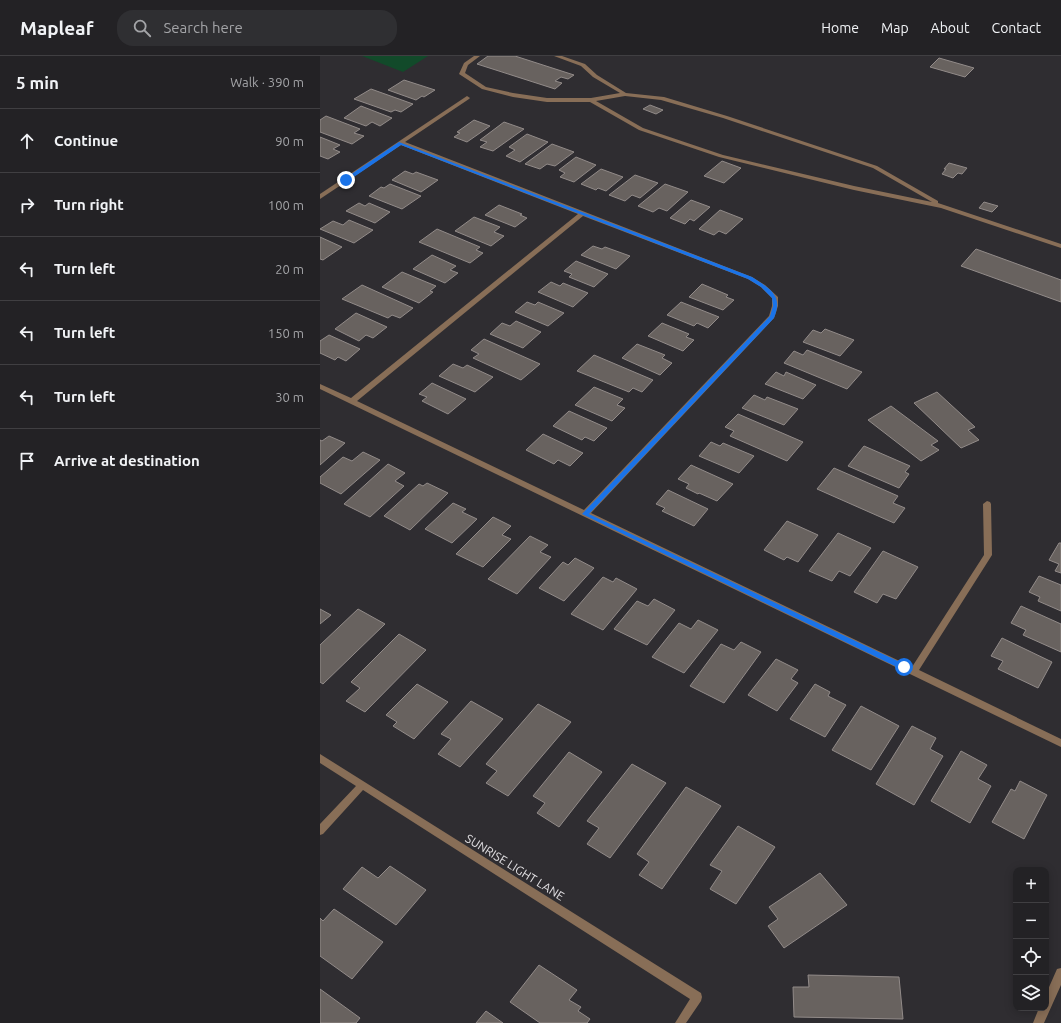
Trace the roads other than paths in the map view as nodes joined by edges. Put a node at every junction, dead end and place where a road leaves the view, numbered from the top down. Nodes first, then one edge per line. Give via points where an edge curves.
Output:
1 (477, 56) edge
2 (557, 56) edge
3 (625, 94) junction
4 (467, 98) dead end
5 (591, 100) junction
6 (401, 143) junction
7 (320, 197) edge
8 (942, 206) junction
9 (581, 214) junction
10 (1061, 246) edge
11 (320, 386) edge
12 (352, 401) junction
13 (987, 504) dead end
14 (585, 514) junction
15 (913, 672) junction
16 (1061, 743) edge
17 (320, 758) edge
18 (362, 785) junction
19 (320, 831) edge
20 (1061, 973) edge
21 (1049, 1000) edge
22 (1044, 1011) edge
23 (680, 1023) edge
24 (1038, 1023) edge

1 - 5 street via 466,64 462,74 484,88 546,100
2 - 3 street via 583,65
3 - 5 street
3 - 8 street via 662,98 875,167
4 - 6 street
5 - 8 street via 641,129 721,156
6 - 7 street
6 - 9 street
8 - 10 street
9 - 12 street
9 - 14 street via 750,278 774,297 775,306 769,321
11 - 12 street
12 - 14 street
13 - 15 street via 988,555
14 - 15 street
15 - 16 street
17 - 18 street, SUNRISE LIGHT LANE
18 - 19 street
18 - 23 street, SUNRISE LIGHT LANE via 697,997
20 - 21 street
22 - 24 street

